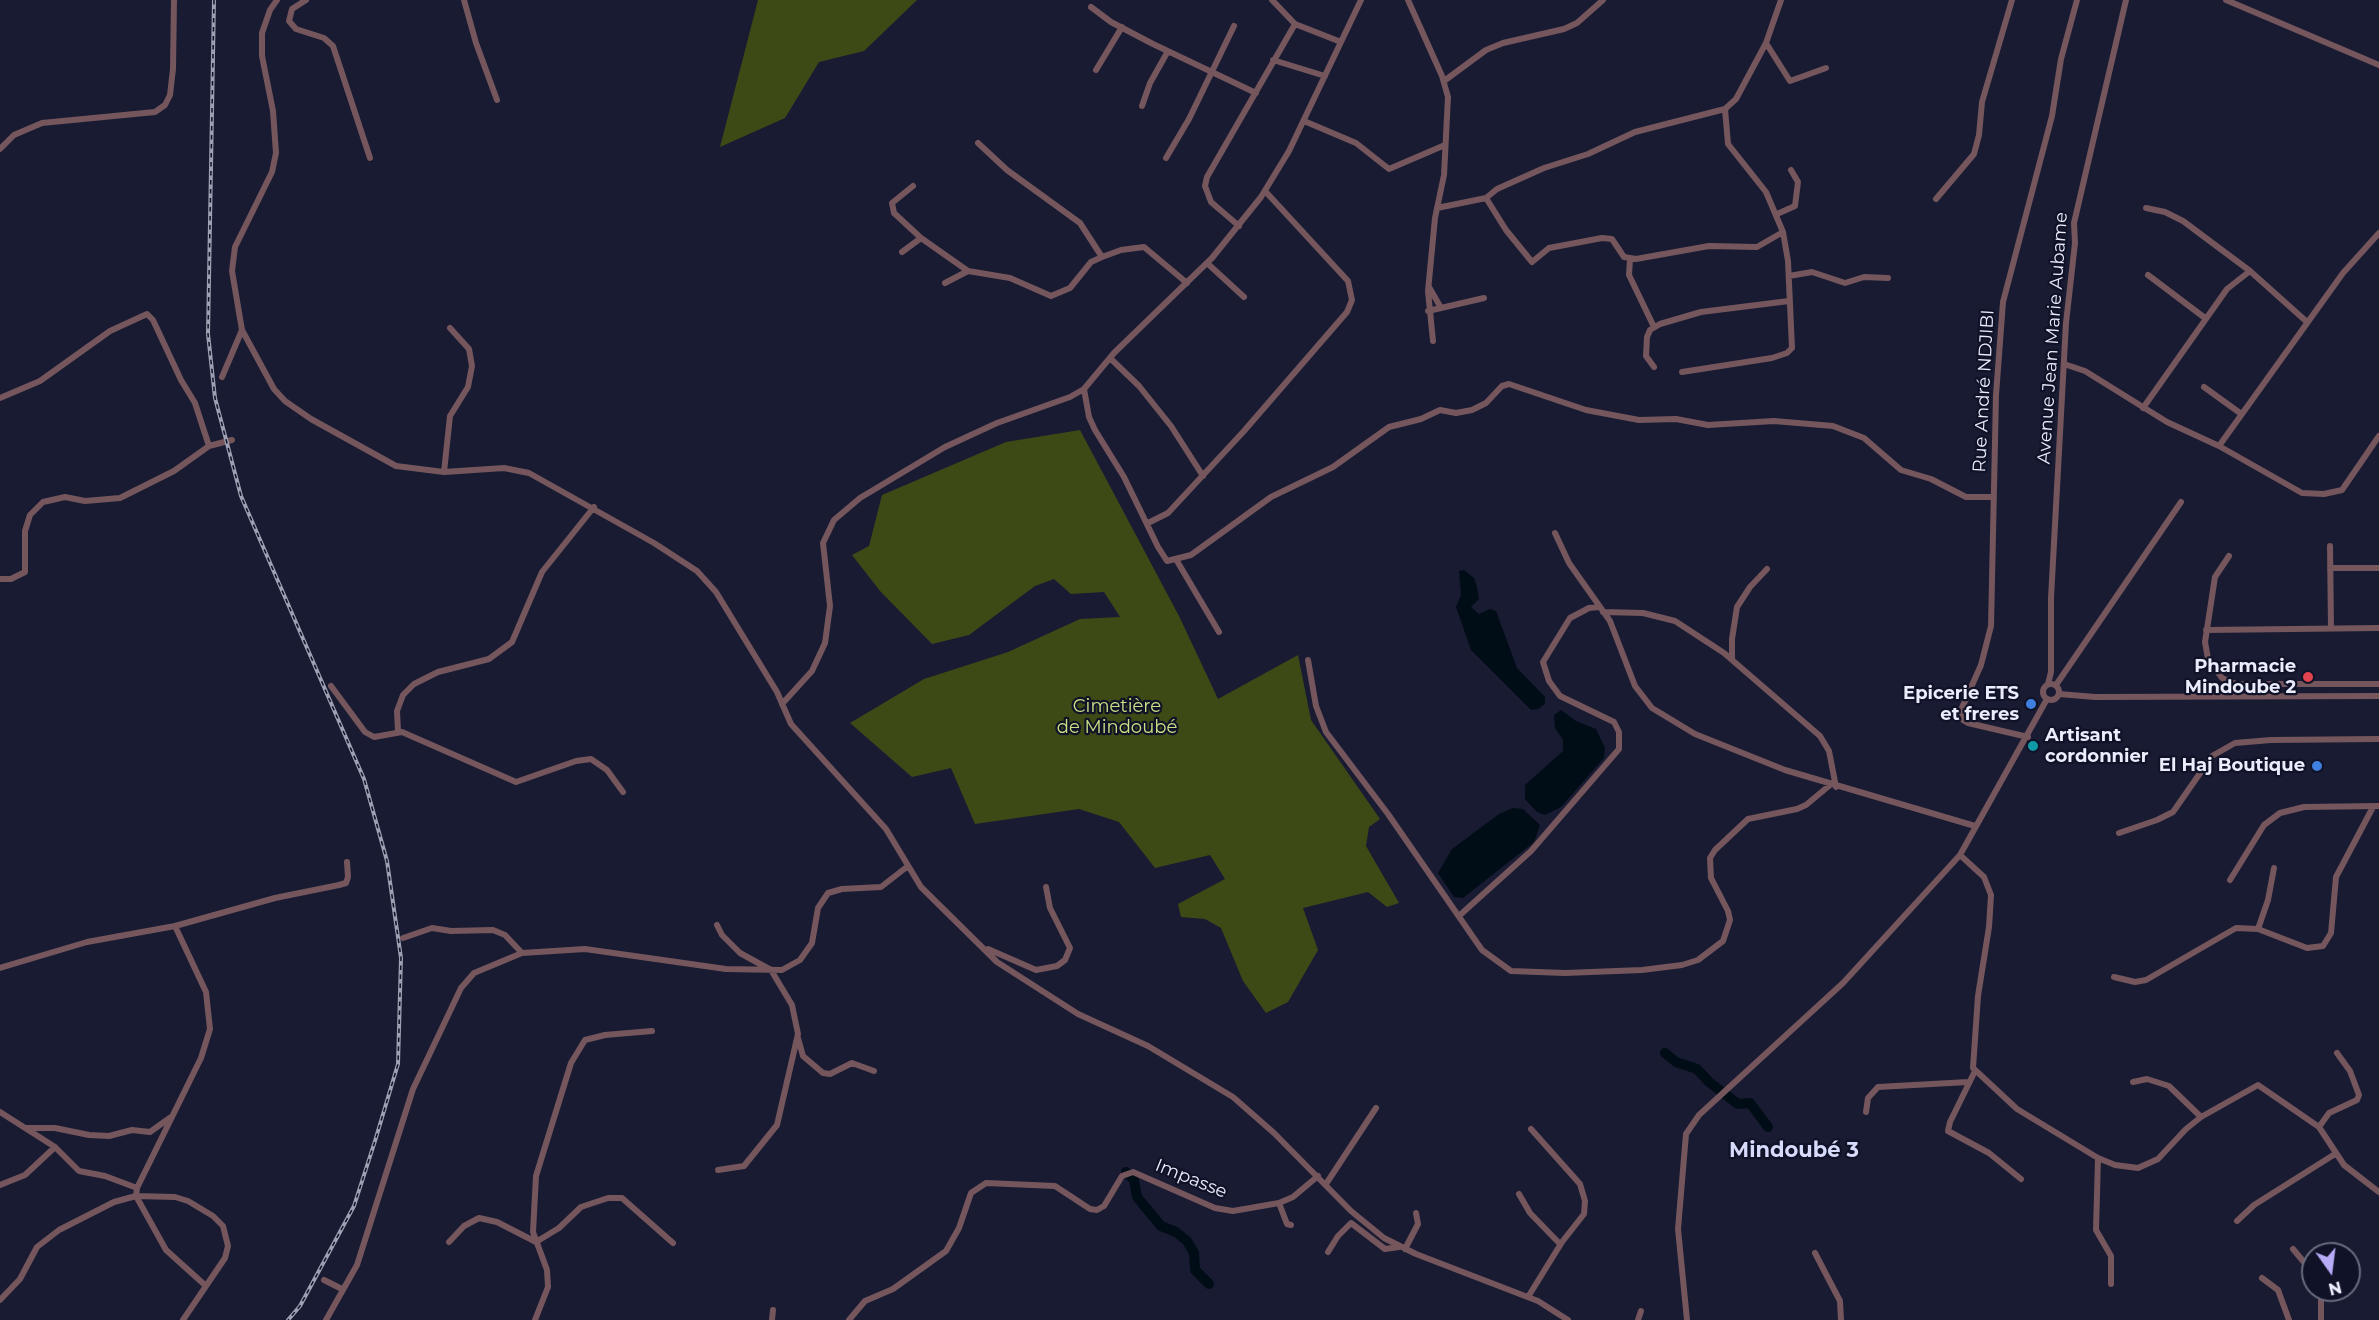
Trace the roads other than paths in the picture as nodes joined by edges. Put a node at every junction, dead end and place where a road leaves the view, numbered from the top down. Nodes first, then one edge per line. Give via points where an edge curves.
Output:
1 (174, 0) edge
2 (277, 0) edge
3 (306, 0) edge
4 (464, 0) edge
5 (1272, 0) edge
6 (1361, 0) edge
7 (1408, 0) edge
8 (1603, 0) edge
9 (1780, 0) edge
10 (2012, 0) edge
11 (2077, 0) edge
12 (2126, 0) edge
13 (2226, 0) edge
14 (1091, 7) dead end
15 (1295, 24) junction
16 (1234, 26) dead end
17 (1122, 27) junction
18 (1341, 42) junction
19 (1766, 44) junction
20 (1168, 51) junction
21 (1273, 60) junction
22 (2379, 65) edge
23 (1826, 68) dead end
24 (1096, 70) dead end
25 (1212, 73) junction
26 (1325, 76) junction
27 (1444, 81) junction
28 (1256, 93) junction
29 (497, 100) dead end
30 (1142, 106) dead end
31 (1725, 109) junction
32 (1304, 121) junction
33 (978, 143) dead end
34 (1446, 145) junction
35 (0, 149) edge
36 (370, 158) dead end
37 (1166, 158) dead end
38 (1791, 170) dead end
39 (913, 186) dead end
40 (1264, 191) junction
41 (1486, 198) junction
42 (1936, 199) dead end
43 (1437, 208) junction
44 (2146, 208) dead end
45 (1777, 214) junction
46 (1239, 226) junction
47 (1783, 232) junction
48 (2379, 233) edge
49 (921, 238) junction
50 (902, 252) dead end
51 (1102, 256) junction
52 (1630, 259) junction
53 (1207, 263) junction
54 (968, 271) junction
55 (2250, 271) junction
56 (2148, 275) dead end
57 (1789, 276) junction
58 (1888, 278) dead end
59 (1187, 283) junction
60 (945, 284) dead end
61 (1429, 287) junction
62 (1244, 297) dead end
63 (1484, 297) dead end
64 (1789, 301) junction
65 (1441, 308) junction
66 (1428, 311) junction
67 (2205, 318) junction
68 (2307, 322) junction
69 (1654, 327) junction
70 (450, 328) dead end
71 (242, 330) junction
72 (1433, 341) dead end
73 (1110, 358) junction
74 (2064, 364) junction
75 (1654, 367) dead end
76 (1682, 372) dead end
77 (222, 377) dead end
78 (2204, 387) dead end
79 (1084, 389) junction
80 (0, 398) edge
81 (2143, 408) junction
82 (2240, 413) junction
83 (2379, 436) edge
84 (232, 440) dead end
85 (209, 446) junction
86 (2219, 446) junction
87 (444, 472) junction
88 (1203, 476) junction
89 (1994, 497) junction
90 (2181, 502) dead end
91 (594, 507) junction
92 (1148, 523) junction
93 (1555, 533) dead end
94 (2330, 546) dead end
95 (2229, 556) dead end
96 (1177, 561) junction
97 (2330, 568) junction
98 (2379, 568) edge
99 (1767, 569) dead end
100 (0, 579) edge
101 (1601, 610) junction
102 (2331, 628) junction
103 (2379, 628) edge
104 (2206, 630) junction
105 (1219, 632) dead end
106 (1732, 659) junction
107 (1308, 660) dead end
108 (2379, 684) edge
109 (2052, 685) junction
110 (331, 686) dead end
111 (2059, 694) junction
112 (2379, 696) edge
113 (2048, 699) junction
114 (782, 704) junction
115 (398, 731) junction
116 (2028, 737) junction
117 (2379, 739) edge
118 (1833, 786) junction
119 (623, 792) dead end
120 (2376, 807) edge
121 (1975, 826) junction
122 (2119, 833) dead end
123 (1960, 855) junction
124 (347, 862) dead end
125 (908, 866) junction
126 (2274, 868) dead end
127 (2230, 880) dead end
128 (1046, 887) dead end
129 (1460, 915) junction
130 (717, 924) dead end
131 (175, 926) junction
132 (2258, 929) junction
133 (403, 938) dead end
134 (982, 946) junction
135 (522, 953) junction
136 (0, 968) edge
137 (771, 970) junction
138 (2114, 977) dead end
139 (652, 1031) dead end
140 (798, 1034) junction
141 (2337, 1053) dead end
142 (874, 1071) dead end
143 (1974, 1071) junction
144 (1968, 1082) junction
145 (2133, 1082) dead end
146 (1376, 1108) dead end
147 (0, 1112) edge
148 (1866, 1112) dead end
149 (172, 1117) junction
150 (2201, 1117) junction
151 (2319, 1127) junction
152 (25, 1128) junction
153 (1531, 1129) dead end
154 (55, 1147) junction
155 (2335, 1154) junction
156 (2098, 1158) junction
157 (718, 1170) dead end
158 (1318, 1176) junction
159 (2021, 1179) dead end
160 (1326, 1184) junction
161 (0, 1185) edge
162 (137, 1188) junction
163 (2379, 1192) edge
164 (1519, 1194) dead end
165 (136, 1196) junction
166 (1279, 1203) junction
167 (1416, 1213) dead end
168 (2237, 1221) dead end
169 (1291, 1225) dead end
170 (449, 1242) dead end
171 (536, 1242) junction
172 (673, 1243) dead end
173 (1560, 1244) junction
174 (1402, 1248) junction
175 (2293, 1249) dead end
176 (1328, 1252) dead end
177 (1815, 1253) dead end
178 (2301, 1259) edge
179 (2262, 1278) dead end
180 (324, 1280) dead end
181 (2111, 1284) dead end
182 (206, 1286) junction
183 (342, 1289) junction
184 (1528, 1297) junction
185 (0, 1300) edge
186 (2321, 1302) edge
187 (773, 1310) dead end
188 (1641, 1311) dead end
189 (183, 1320) edge
190 (326, 1320) edge
191 (535, 1320) edge
192 (772, 1320) edge
193 (849, 1320) edge
194 (1568, 1320) edge
195 (1638, 1320) edge
196 (1687, 1320) edge
197 (1841, 1320) edge
198 (2289, 1320) edge
199 (2321, 1320) edge

1 - 35 street via 173,69 165,105 155,112 42,123 14,135
2 - 71 street via 262,33 276,153 272,172 235,247 233,260
3 - 36 street via 292,9 289,21 296,29 324,38 333,46
4 - 29 street
5 - 15 street
6 - 18 street
7 - 27 street
8 - 27 street via 1577,23 1486,50
9 - 19 street
10 - 42 street via 1982,102 1974,154
11 - 89 street, Rue André NDJIBI via 2061,59 2052,116 2003,302 1997,352
12 - 74 street, Avenue Jean Marie Aubame via 2074,224
13 - 22 street
14 - 17 street
15 - 18 street
15 - 21 street
16 - 25 street
17 - 20 street
17 - 24 street
18 - 26 street
19 - 23 street via 1790,81
19 - 31 street via 1736,99
20 - 25 street
20 - 30 street
21 - 26 street
21 - 28 street
25 - 28 street
25 - 37 street
26 - 32 street
27 - 34 street via 1448,97
28 - 46 street via 1222,148 1205,186 1211,202
31 - 41 street via 1635,132 1497,189
31 - 45 street via 1728,144 1750,169
32 - 34 street via 1356,143 1389,169
32 - 40 street
33 - 51 street via 1007,170 1080,223
34 - 43 street
38 - 45 street via 1798,182 1795,206
39 - 49 street via 892,203 892,208
40 - 46 street
40 - 88 street via 1348,281 1352,300 1347,312
41 - 43 street
41 - 52 street via 1532,262 1549,248 1608,237
43 - 61 street
44 - 55 street via 2174,216
45 - 47 street
46 - 53 street
47 - 52 street via 1757,247 1709,246
47 - 57 street
48 - 68 street
49 - 50 street
49 - 54 street
51 - 54 street via 1091,262 1070,288 1051,296 1010,278
51 - 59 street via 1144,247
52 - 69 street via 1629,275
53 - 59 street
53 - 62 street
54 - 60 street
55 - 67 street via 2231,284
55 - 68 street
56 - 67 street
57 - 58 street via 1812,272 1845,283 1864,277
57 - 64 street
59 - 73 street
61 - 65 street
61 - 66 street
63 - 65 street
64 - 69 street via 1701,312
64 - 76 street via 1792,348 1787,353
65 - 66 street
66 - 72 street
67 - 81 street
68 - 82 street
69 - 75 street via 1647,337 1646,356
70 - 87 street via 469,349 472,366 468,387 450,416
71 - 77 street
71 - 87 street via 268,380 285,401 396,466
73 - 79 street
73 - 88 street via 1159,411
74 - 81 street via 2085,371
74 - 109 street, Avenue Jean Marie Aubame
78 - 82 street
79 - 92 street via 1095,430
79 - 114 street via 945,447 860,498 834,519 823,543 830,606 824,649 812,671
80 - 85 street via 40,381 110,331 147,314 195,403
81 - 86 street
82 - 86 street
83 - 86 street via 2342,490 2324,494 2302,493
84 - 85 street
85 - 100 street via 174,471 120,498 85,501 65,497 43,502 30,515 25,531 25,572
87 - 91 street via 517,470
88 - 92 street via 1168,513
89 - 96 street via 1966,497 1901,470 1864,438 1833,426 1774,421 1705,425 1676,419 1639,420 1586,410 1509,384 1472,410 1440,410 1389,427 1333,467 1271,496 1191,555
89 - 116 street, Rue André NDJIBI via 1991,626 1961,715 1968,723
90 - 109 street
91 - 114 street via 708,580
91 - 115 street via 542,572 512,642 489,659 438,672 414,684 403,695 397,711
92 - 96 street via 1164,558
93 - 101 street via 1569,563
94 - 97 street
95 - 104 street via 2215,578
96 - 105 street
97 - 98 street
97 - 102 street
99 - 106 street via 1737,607
101 - 106 street via 1643,613 1675,621
101 - 118 street via 1619,640 1635,686 1652,708 1695,734
101 - 129 street via 1589,608 1570,618 1543,662 1549,681 1560,696 1614,722 1619,732 1619,748 1531,851
102 - 103 street
102 - 104 street
104 - 108 street via 2208,659 2230,683
106 - 118 street via 1820,736 1829,752
107 - 129 street via 1316,706 1326,732
109 - 111 street
109 - 113 street, Avenue Jean Marie Aubame via 2043,693
110 - 115 street via 365,732 374,737
111 - 112 street
111 - 113 street
113 - 116 street
114 - 125 street via 791,724 886,829
115 - 119 street via 516,782 591,759 607,770
116 - 121 street
117 - 122 street via 2235,743 2212,756 2173,812
118 - 121 street
118 - 129 street via 1806,805 1748,819 1715,850 1709,869 1728,910 1728,932 1723,941 1691,963 1642,970 1511,971 1482,950
120 - 127 street via 2304,807 2280,813 2264,825
120 - 132 street via 2336,877 2331,933 2323,946 2307,948
121 - 123 street
123 - 143 street via 1984,877 1991,895 1978,996
123 - 196 street via 1843,983 1693,1124 1684,1143 1678,1238
124 - 131 street via 346,883 274,898
125 - 134 street via 921,887
125 - 137 street via 881,887 828,893 818,908 815,935 805,956 788,968
126 - 132 street
128 - 134 street via 1050,908 1070,948 1065,960 1057,966 1036,970
130 - 137 street via 740,953
131 - 136 street via 87,942
131 - 149 street via 206,992 210,1029 201,1058
132 - 138 street via 2242,927 2228,931 2143,981
133 - 135 street via 432,928 493,930 506,934
134 - 158 street via 1006,968 1078,1014 1148,1046 1233,1097
135 - 137 street via 585,949 726,969
135 - 183 street via 474,973 461,988 413,1089 357,1266
137 - 140 street via 792,1005
139 - 171 street via 605,1035 579,1045 536,1176 532,1221
140 - 142 street via 803,1056 823,1073 830,1074 852,1063
140 - 157 street via 777,1125 744,1166
141 - 151 street via 2350,1071 2359,1095 2357,1100 2329,1113
143 - 144 street
143 - 156 street via 2017,1109
144 - 148 street via 1878,1088 1868,1098
144 - 159 street via 1948,1131 1989,1153
145 - 150 street via 2147,1079 2169,1086
146 - 160 street
147 - 152 street
149 - 152 street via 150,1132 132,1130 109,1136
149 - 162 street
150 - 151 street via 2258,1085
150 - 156 street via 2152,1163 2130,1168
151 - 155 street
152 - 154 street
153 - 173 street via 1575,1177 1583,1192 1584,1214
154 - 161 street via 25,1175
154 - 162 street via 79,1171
155 - 163 street
155 - 168 street via 2254,1205
156 - 181 street via 2096,1234 2110,1256
158 - 160 street
158 - 166 street, Impasse via 1293,1197
160 - 174 street via 1369,1227
162 - 165 street
164 - 173 street via 1530,1214
165 - 182 street via 166,1250
165 - 182 street via 188,1201 223,1226 228,1246 225,1258
165 - 185 street via 99,1209 48,1238 37,1247 11,1291
166 - 169 street via 1287,1224
166 - 193 street, Impasse via 1249,1210 1215,1208 1133,1172 1122,1176 1104,1206 1097,1210 1054,1186 986,1183 971,1193 946,1251 893,1290 865,1301
167 - 174 street via 1418,1224
170 - 171 street via 464,1226 479,1218 497,1222
171 - 172 street via 559,1228 581,1207 608,1198 622,1198
171 - 191 street via 547,1270 548,1287
173 - 184 street
174 - 176 street via 1385,1249 1351,1223
174 - 184 street
175 - 178 street
177 - 197 street via 1840,1300
179 - 198 street via 2278,1290
180 - 183 street
182 - 189 street
183 - 190 street
184 - 194 street
186 - 199 street
187 - 192 street
188 - 195 street

